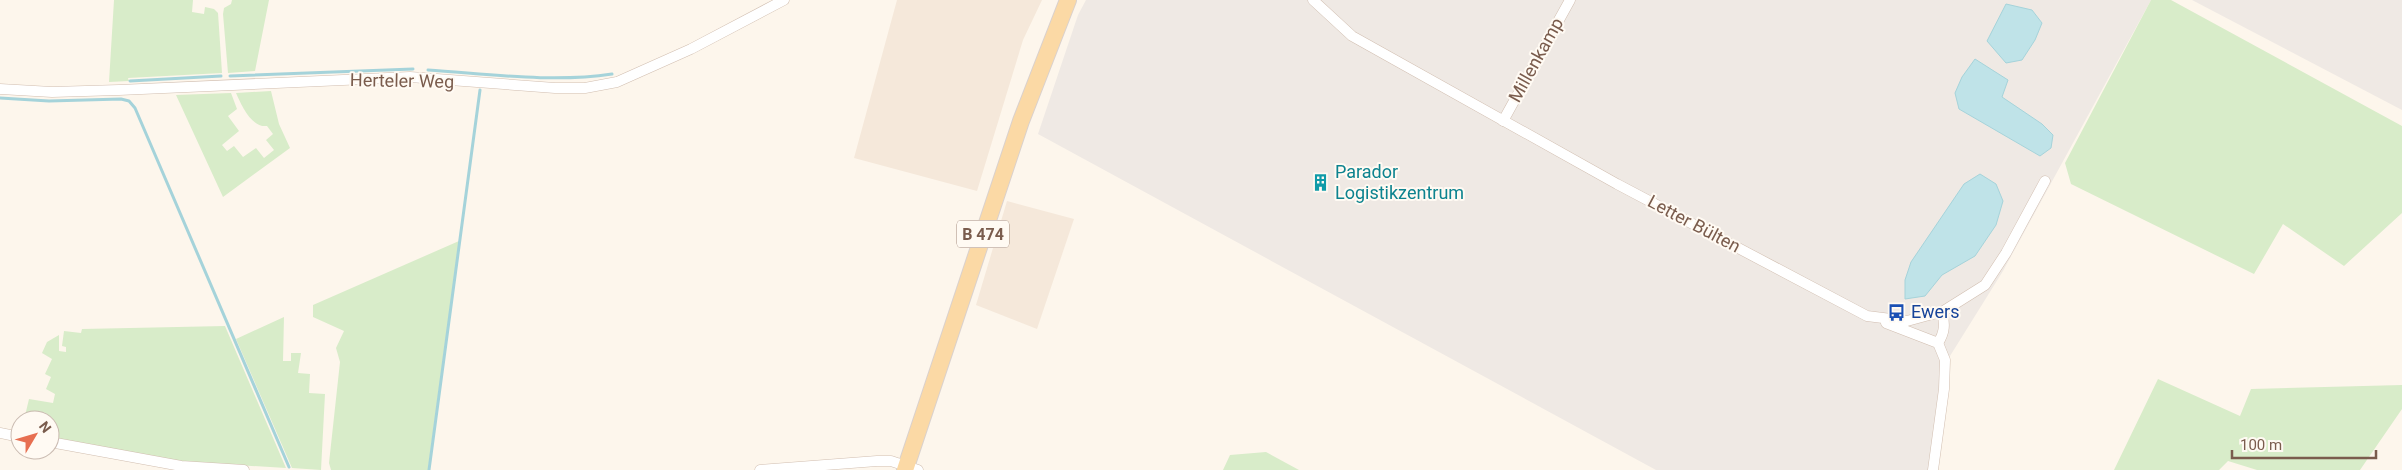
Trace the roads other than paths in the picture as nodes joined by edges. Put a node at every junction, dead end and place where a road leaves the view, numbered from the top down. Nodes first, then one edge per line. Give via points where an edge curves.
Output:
1 (784, 0) edge
2 (1068, 0) edge
3 (1313, 0) edge
4 (1570, 0) edge
5 (0, 89) edge
6 (1503, 121) junction
7 (2045, 181) dead end
8 (1942, 312) junction
9 (1876, 318) junction
10 (1938, 343) junction
11 (60, 444) edge
12 (910, 469) edge
13 (244, 470) edge
14 (760, 470) edge
15 (1933, 470) edge

1 - 5 street, Herteler Weg via 692,49 617,82 585,88 410,77 52,92
2 - 12 main road, B 474 via 1021,121
3 - 6 street, Letter Bülten via 1352,36
4 - 6 street, Millenkamp
6 - 9 street, Letter Bülten
7 - 8 street, Letter Bülten via 1985,286
8 - 9 street, Letter Bülten via 1908,321
8 - 10 street via 1944,329
9 - 10 street
10 - 15 street via 1945,360 1944,389
11 - 13 street via 181,466
12 - 14 street via 891,461 877,461

